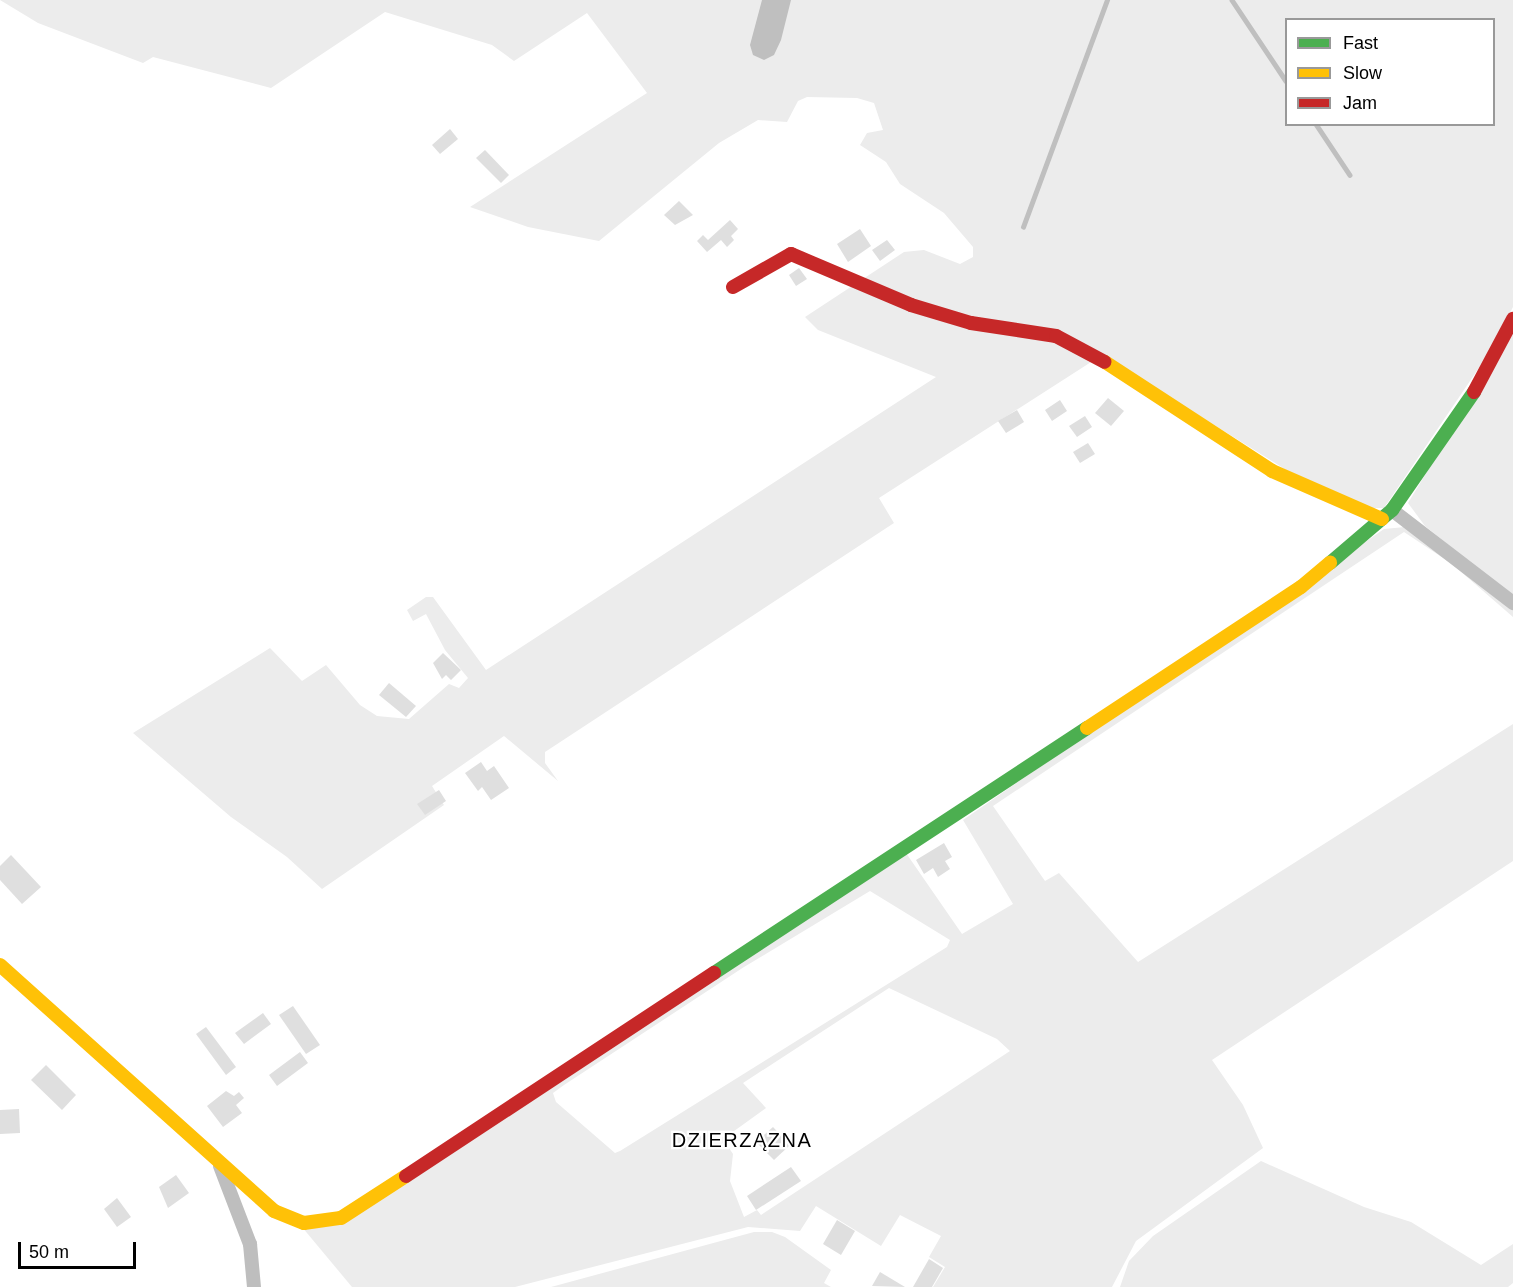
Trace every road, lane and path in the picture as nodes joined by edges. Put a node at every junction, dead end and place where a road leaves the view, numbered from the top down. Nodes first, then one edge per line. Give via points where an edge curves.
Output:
1 (733, 287) dead end
2 (1513, 319) edge
3 (1387, 514) junction
4 (1513, 603) edge
5 (0, 965) edge
6 (218, 1161) junction
7 (254, 1287) edge

1 - 3 street via 791,254 911,305 972,322 1056,336 1087,350 1272,471
2 - 3 street via 1476,388
3 - 4 street
3 - 6 street via 1269,609 341,1218 315,1224 283,1216
5 - 6 street
6 - 7 street via 250,1244

